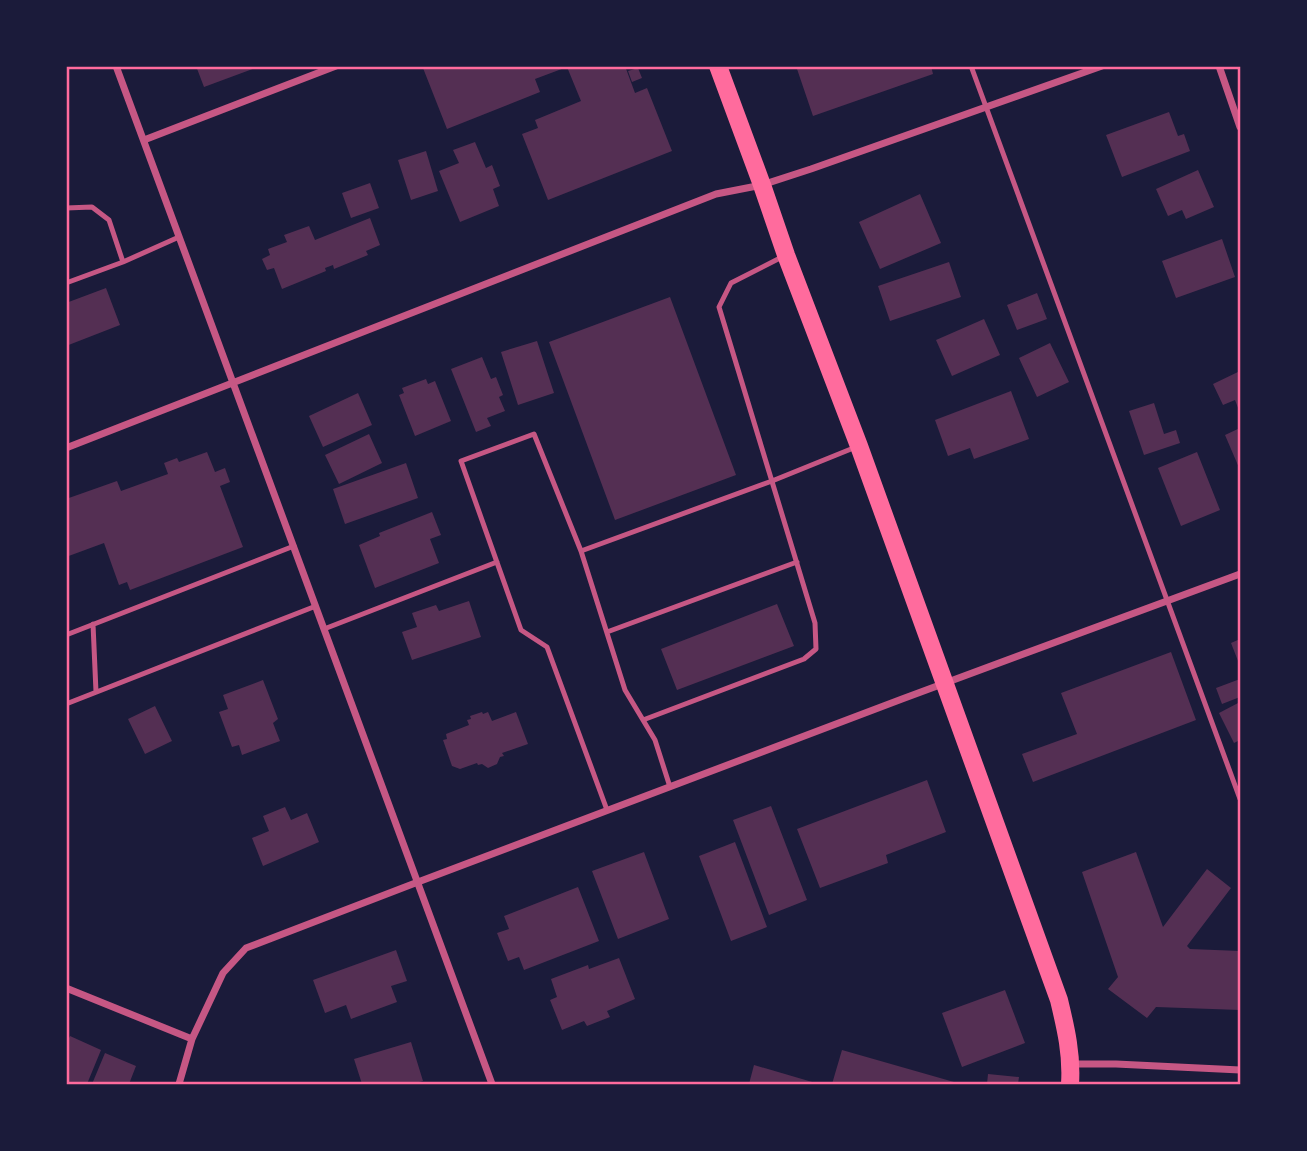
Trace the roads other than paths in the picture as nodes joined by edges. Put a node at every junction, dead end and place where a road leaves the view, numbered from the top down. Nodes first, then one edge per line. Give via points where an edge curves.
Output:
1 (116, 66) edge
2 (337, 66) edge
3 (718, 66) edge
4 (971, 66) edge
5 (1102, 66) edge
6 (1219, 66) edge
7 (986, 108) junction
8 (1241, 127) edge
9 (144, 141) junction
10 (762, 185) junction
11 (66, 208) edge
12 (179, 237) junction
13 (786, 255) junction
14 (123, 262) junction
15 (66, 283) edge
16 (233, 383) junction
17 (859, 446) junction
18 (66, 448) edge
19 (772, 481) junction
20 (294, 547) junction
21 (581, 551) junction
22 (497, 562) junction
23 (797, 562) junction
24 (1241, 574) edge
25 (1167, 600) junction
26 (316, 606) junction
27 (93, 624) junction
28 (324, 629) junction
29 (607, 632) junction
30 (66, 635) edge
31 (945, 683) junction
32 (96, 692) junction
33 (66, 704) edge
34 (643, 720) junction
35 (670, 787) junction
36 (1241, 799) edge
37 (607, 810) junction
38 (418, 882) junction
39 (66, 988) edge
40 (192, 1039) junction
41 (1072, 1064) junction
42 (1241, 1070) edge
43 (179, 1084) edge
44 (492, 1084) edge
45 (1070, 1084) edge

1 - 9 street
2 - 9 street
3 - 10 main road
4 - 7 lane
5 - 7 street
6 - 8 street
7 - 10 street
7 - 25 lane
9 - 12 street
10 - 13 main road
10 - 16 street via 716,194
11 - 14 lane via 92,207 108,220
12 - 14 lane
12 - 16 street
13 - 17 main road
13 - 19 lane via 731,284 719,307
14 - 15 lane
16 - 18 street
16 - 20 street
17 - 19 lane
17 - 31 main road
19 - 21 lane
19 - 23 lane
20 - 26 street
20 - 27 lane
21 - 22 lane via 534,434 461,461
21 - 29 lane
22 - 28 lane
22 - 37 lane via 521,630 547,647
23 - 29 lane
23 - 34 lane via 815,623 816,649 804,659
24 - 25 street
25 - 31 street
25 - 36 lane
26 - 28 street
26 - 32 lane
27 - 30 lane
27 - 32 lane
28 - 38 street
29 - 34 lane via 625,690
31 - 35 street
31 - 41 main road via 1059,1000
32 - 33 lane
34 - 35 lane via 655,740
35 - 37 street
37 - 38 street
38 - 40 street via 246,948 223,973
38 - 44 street
39 - 40 street
40 - 43 street
41 - 42 street
41 - 45 main road

